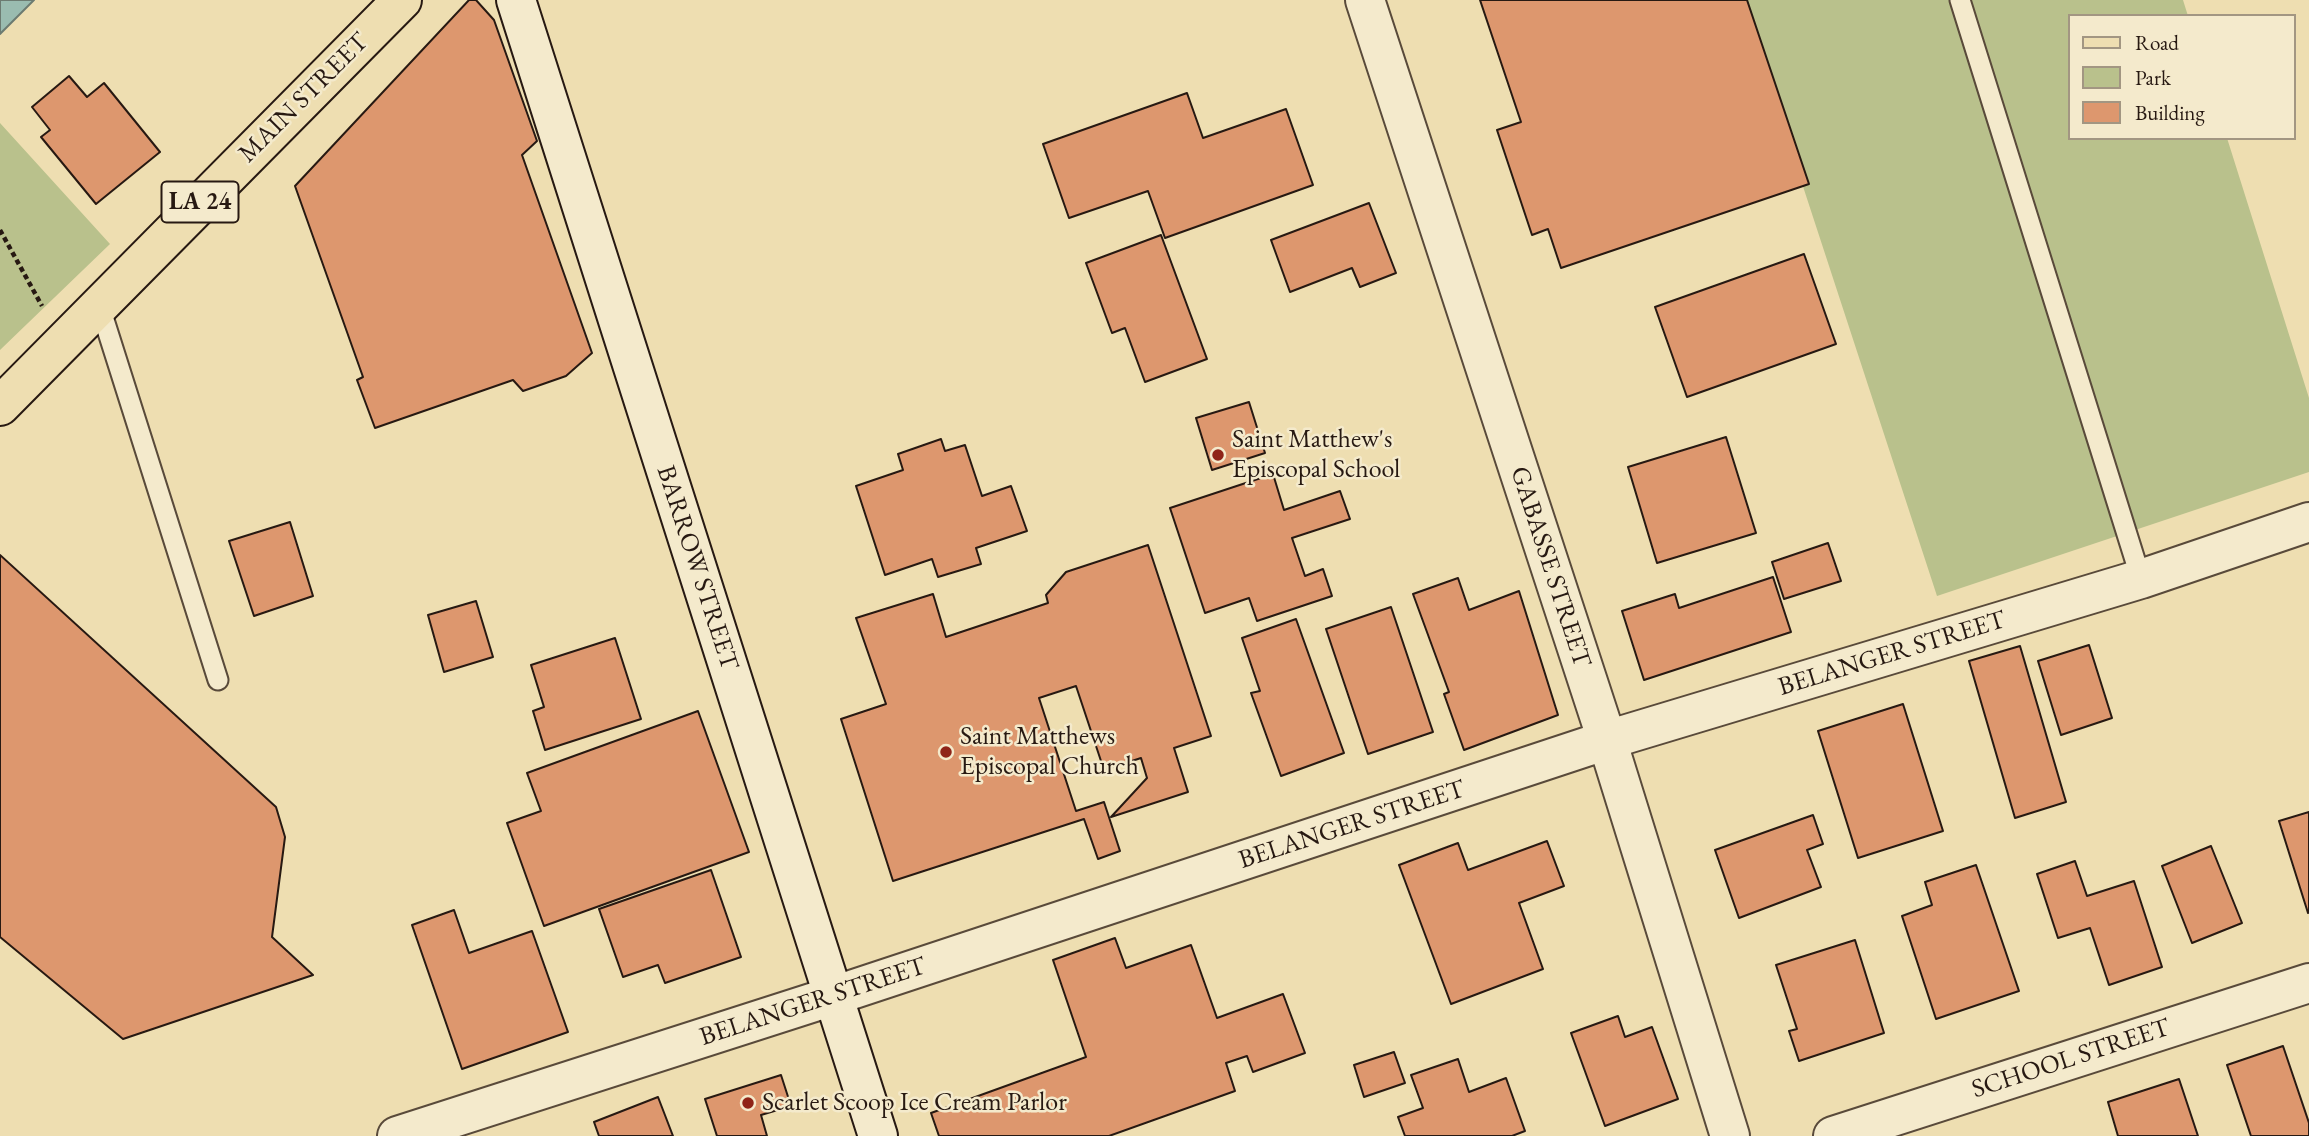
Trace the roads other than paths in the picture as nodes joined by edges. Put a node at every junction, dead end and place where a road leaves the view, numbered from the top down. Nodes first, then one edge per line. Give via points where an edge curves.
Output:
1 (402, 0) edge
2 (516, 0) edge
3 (1365, 0) edge
4 (1960, 0) edge
5 (99, 304) junction
6 (0, 405) edge
7 (2309, 522) edge
8 (2141, 579) junction
9 (218, 680) dead end
10 (1607, 740) junction
11 (2309, 983) edge
12 (833, 996) junction
13 (397, 1136) edge
14 (878, 1136) edge
15 (1730, 1136) edge
16 (1833, 1136) edge

1 - 5 main road, MAIN STREET / LA 24
2 - 12 street, BARROW STREET
3 - 10 street, GABASSE STREET
4 - 8 lane
5 - 6 main road, MAIN STREET / LA 24
5 - 9 lane
7 - 8 street, BELANGER STREET
8 - 10 street, BELANGER STREET
10 - 12 street, BELANGER STREET
10 - 15 street, GABASSE STREET
11 - 16 street, SCHOOL STREET
12 - 13 street, BELANGER STREET
12 - 14 street, BARROW STREET

